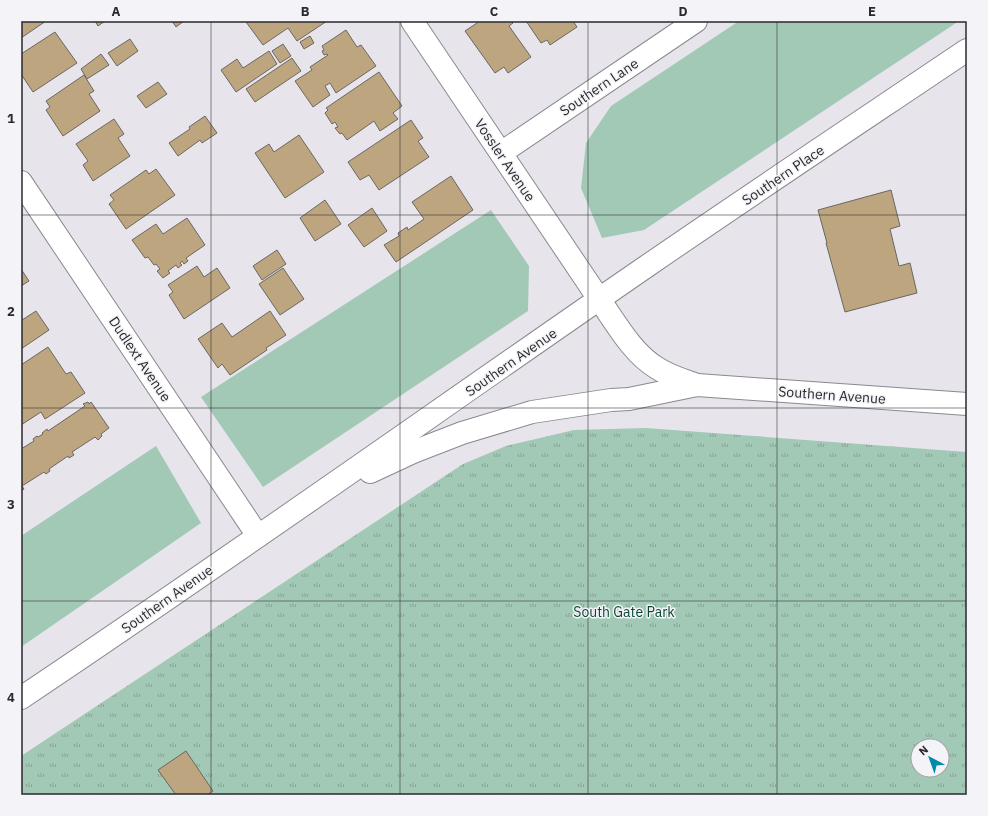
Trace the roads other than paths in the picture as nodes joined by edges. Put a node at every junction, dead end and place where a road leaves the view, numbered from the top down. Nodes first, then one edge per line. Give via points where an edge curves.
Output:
1 (412, 21) edge
2 (696, 21) edge
3 (967, 50) edge
4 (501, 153) junction
5 (21, 182) edge
6 (599, 299) junction
7 (697, 385) junction
8 (967, 404) edge
9 (313, 499) junction
10 (258, 536) junction
11 (21, 698) edge

1 - 4 street, Vossler Avenue
2 - 4 street, Southern Lane
3 - 6 street, Southern Place
4 - 6 street, Vossler Avenue
5 - 10 street, Dudlext Avenue
6 - 7 street, Southern Avenue via 645,360 670,375
6 - 9 street, Southern Avenue
7 - 8 street, Southern Avenue
7 - 9 street, Southern Avenue via 628,399 532,412 462,433 413,452
9 - 10 street, Southern Avenue
10 - 11 street, Southern Avenue

